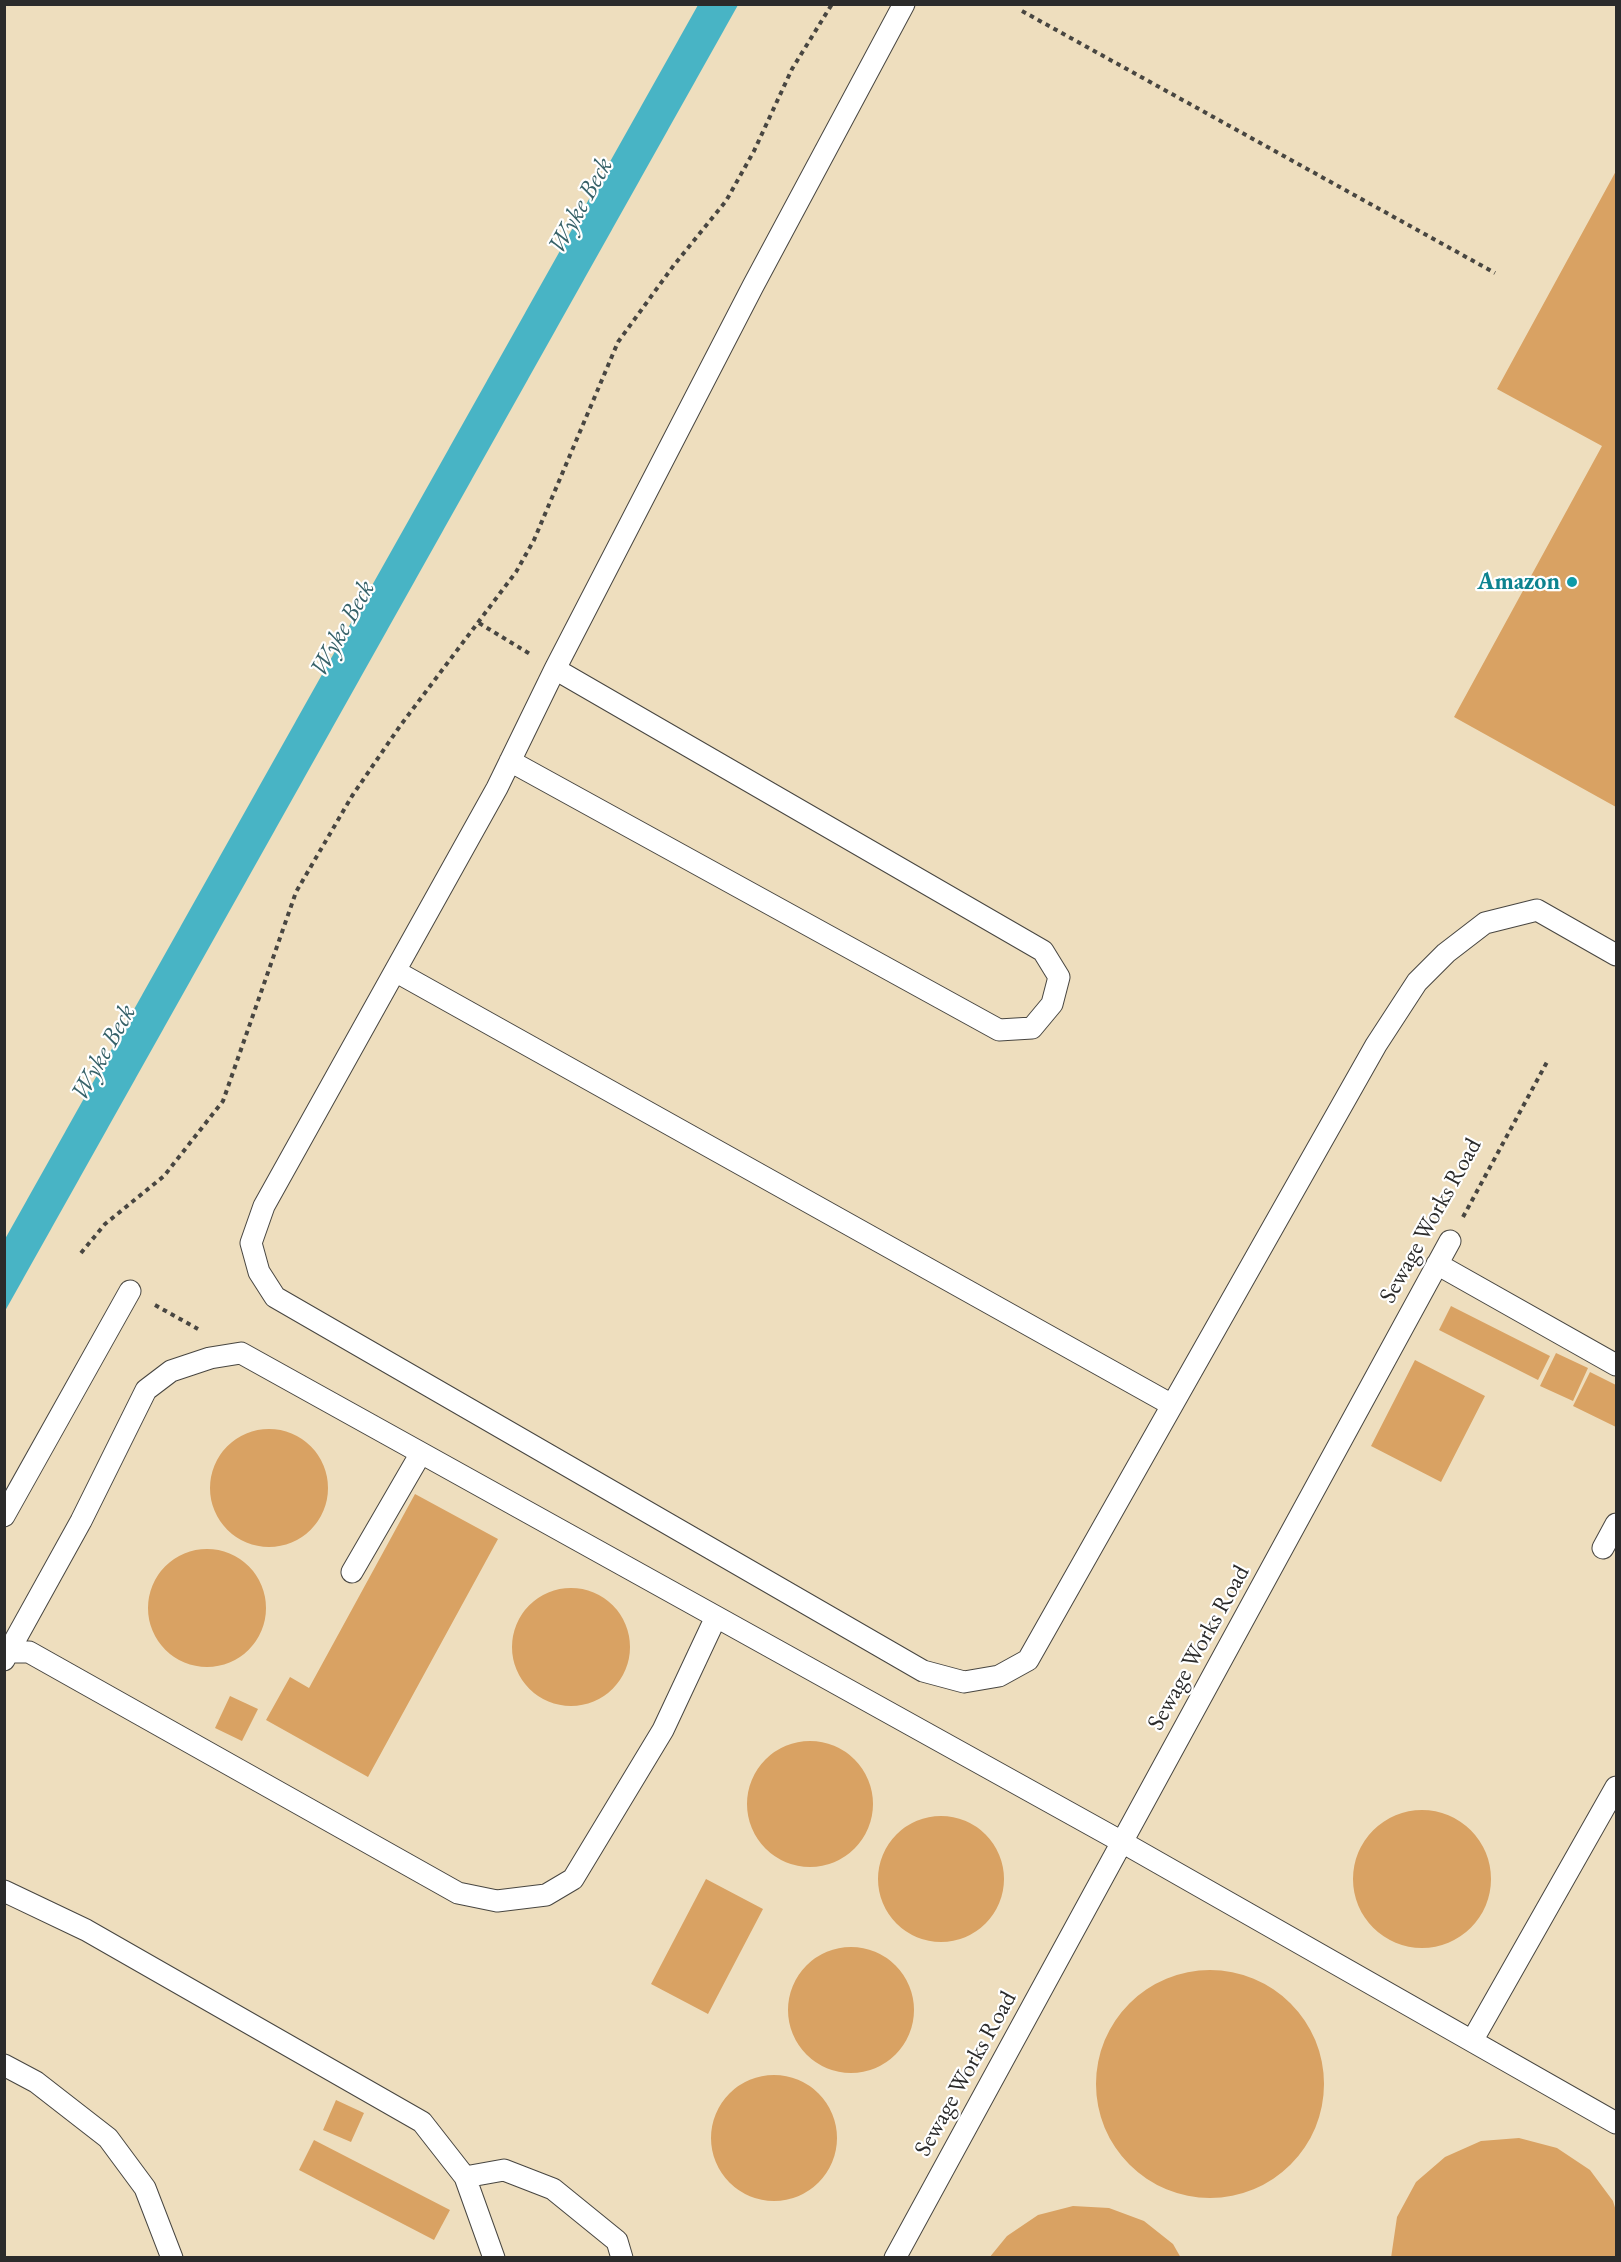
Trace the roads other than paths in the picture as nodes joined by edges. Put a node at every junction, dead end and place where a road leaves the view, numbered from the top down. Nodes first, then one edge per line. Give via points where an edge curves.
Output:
1 (904, 4) edge
2 (555, 669) junction
3 (510, 761) junction
4 (1617, 956) edge
5 (395, 971) junction
6 (1450, 1241) road end
7 (1437, 1264) junction
8 (130, 1291) road end
9 (1617, 1365) edge
10 (1172, 1405) junction
11 (421, 1453) junction
12 (4, 1516) edge
13 (1617, 1524) edge
14 (1603, 1548) dead end
15 (352, 1572) dead end
16 (716, 1617) junction
17 (7, 1656) edge
18 (1617, 1786) edge
19 (1122, 1842) junction
20 (4, 1892) edge
21 (1472, 2041) junction
22 (4, 2065) edge
23 (1617, 2123) edge
24 (465, 2177) junction
25 (172, 2258) edge
26 (494, 2258) edge
27 (622, 2258) edge
28 (895, 2258) edge

1 - 2 lane
2 - 3 lane
2 - 3 lane via 1043,951 1059,977 1052,1004 1032,1028 999,1030
3 - 5 lane
4 - 10 lane via 1537,910 1485,923 1446,953 1425,975 1376,1045
5 - 10 lane
5 - 10 lane via 264,1206 252,1243 259,1272 275,1297 923,1671 964,1682 999,1676 1028,1660
6 - 7 lane, Sewage Works Road
7 - 9 lane
7 - 19 lane, Sewage Works Road
8 - 12 lane
11 - 15 lane
11 - 16 lane
11 - 17 lane via 241,1353 171,1371 146,1390 81,1521
13 - 14 lane
16 - 17 lane via 663,1730 573,1879 546,1895 497,1901 458,1893 29,1652
16 - 19 lane
18 - 21 lane
19 - 21 lane
19 - 28 lane, Sewage Works Road
20 - 24 lane via 86,1930 422,2122
21 - 23 lane
22 - 25 lane via 36,2082 108,2138 145,2188
24 - 26 lane
24 - 27 lane via 504,2170 553,2189 617,2241

